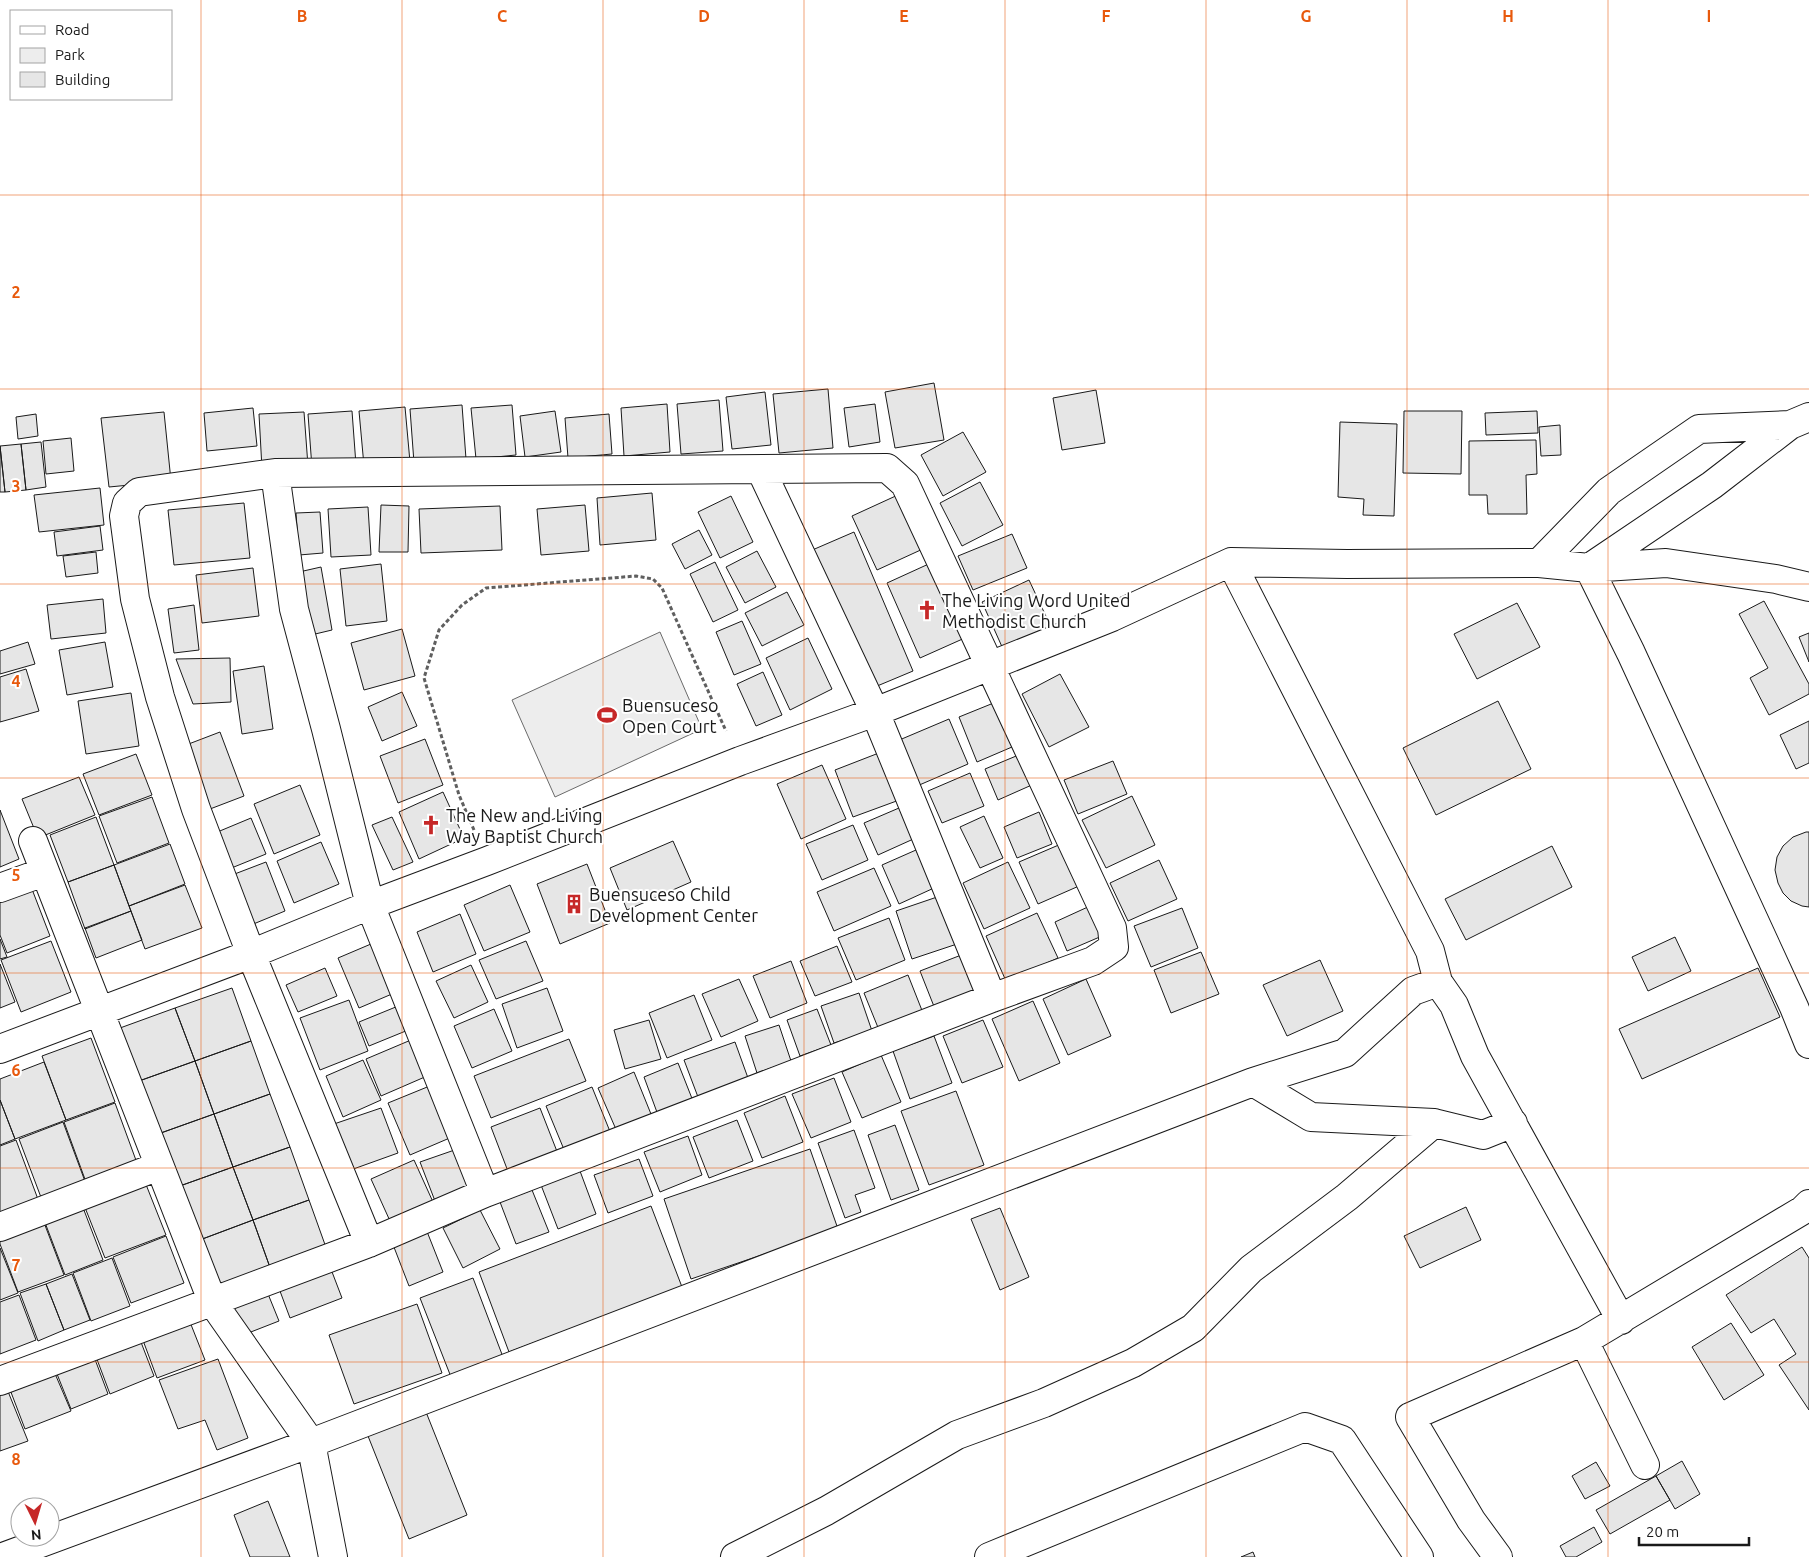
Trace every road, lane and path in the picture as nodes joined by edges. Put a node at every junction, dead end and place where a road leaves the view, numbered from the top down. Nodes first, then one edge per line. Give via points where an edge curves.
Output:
1 (1799, 421) edge
2 (761, 470) junction
3 (275, 473) junction
4 (1231, 562) junction
5 (1540, 563) junction
6 (1589, 568) junction
7 (1809, 587) edge
8 (989, 665) junction
9 (875, 712) junction
10 (740, 761) junction
11 (33, 841) dead end
12 (487, 861) junction
13 (44, 872) junction
14 (0, 888) edge
15 (370, 905) junction
16 (251, 954) junction
17 (1438, 982) junction
18 (992, 998) junction
19 (1801, 1010) edge
20 (99, 1012) junction
21 (1809, 1044) edge
22 (0, 1049) edge
23 (1253, 1082) junction
24 (1434, 1123) junction
25 (1512, 1123) junction
26 (159, 1166) junction
27 (486, 1193) junction
28 (1807, 1210) edge
29 (0, 1227) edge
30 (369, 1243) junction
31 (212, 1303) junction
32 (1621, 1320) junction
33 (1584, 1341) junction
34 (0, 1381) edge
35 (311, 1443) junction
36 (1644, 1465) dead end
37 (2, 1557) edge
38 (333, 1557) edge
39 (735, 1557) edge
40 (989, 1557) edge
41 (1419, 1557) edge
42 (1498, 1557) edge

1 - 5 street via 1699,429 1609,491
1 - 6 street via 1712,485
2 - 3 street
2 - 8 street via 887,468 905,484
2 - 9 street
3 - 15 street via 294,609
3 - 16 street via 139,492 126,503 124,516 135,600 160,697 196,809
4 - 5 street
4 - 8 street via 1112,617
4 - 17 street via 1430,951
5 - 6 street
6 - 7 street via 1666,563
6 - 19 street
8 - 9 street
8 - 18 street via 1112,928 1114,947 1093,961
9 - 10 street
9 - 18 street
10 - 12 street
10 - 12 path via 662,588 653,579 636,576 486,588 462,605 438,630 424,678 459,795
11 - 13 street
12 - 15 street
13 - 14 street
13 - 20 street
15 - 16 street
15 - 27 street
16 - 20 street
16 - 30 street
17 - 23 street via 1413,991 1345,1053
17 - 25 street via 1454,1005 1475,1056
18 - 27 street
19 - 21 street
20 - 22 street
20 - 26 street
23 - 24 street via 1312,1117
23 - 35 street
24 - 25 street via 1483,1135
24 - 39 street via 1348,1197 1251,1269 1193,1328 1133,1363 1044,1403 957,1435 826,1511
25 - 32 street
26 - 29 street
26 - 31 street
27 - 30 street
28 - 32 street
30 - 31 street
31 - 34 street
31 - 35 street
32 - 33 street
33 - 36 street
33 - 42 street via 1410,1417 1471,1520
35 - 37 street
35 - 38 street
40 - 41 street via 1305,1427 1342,1440

